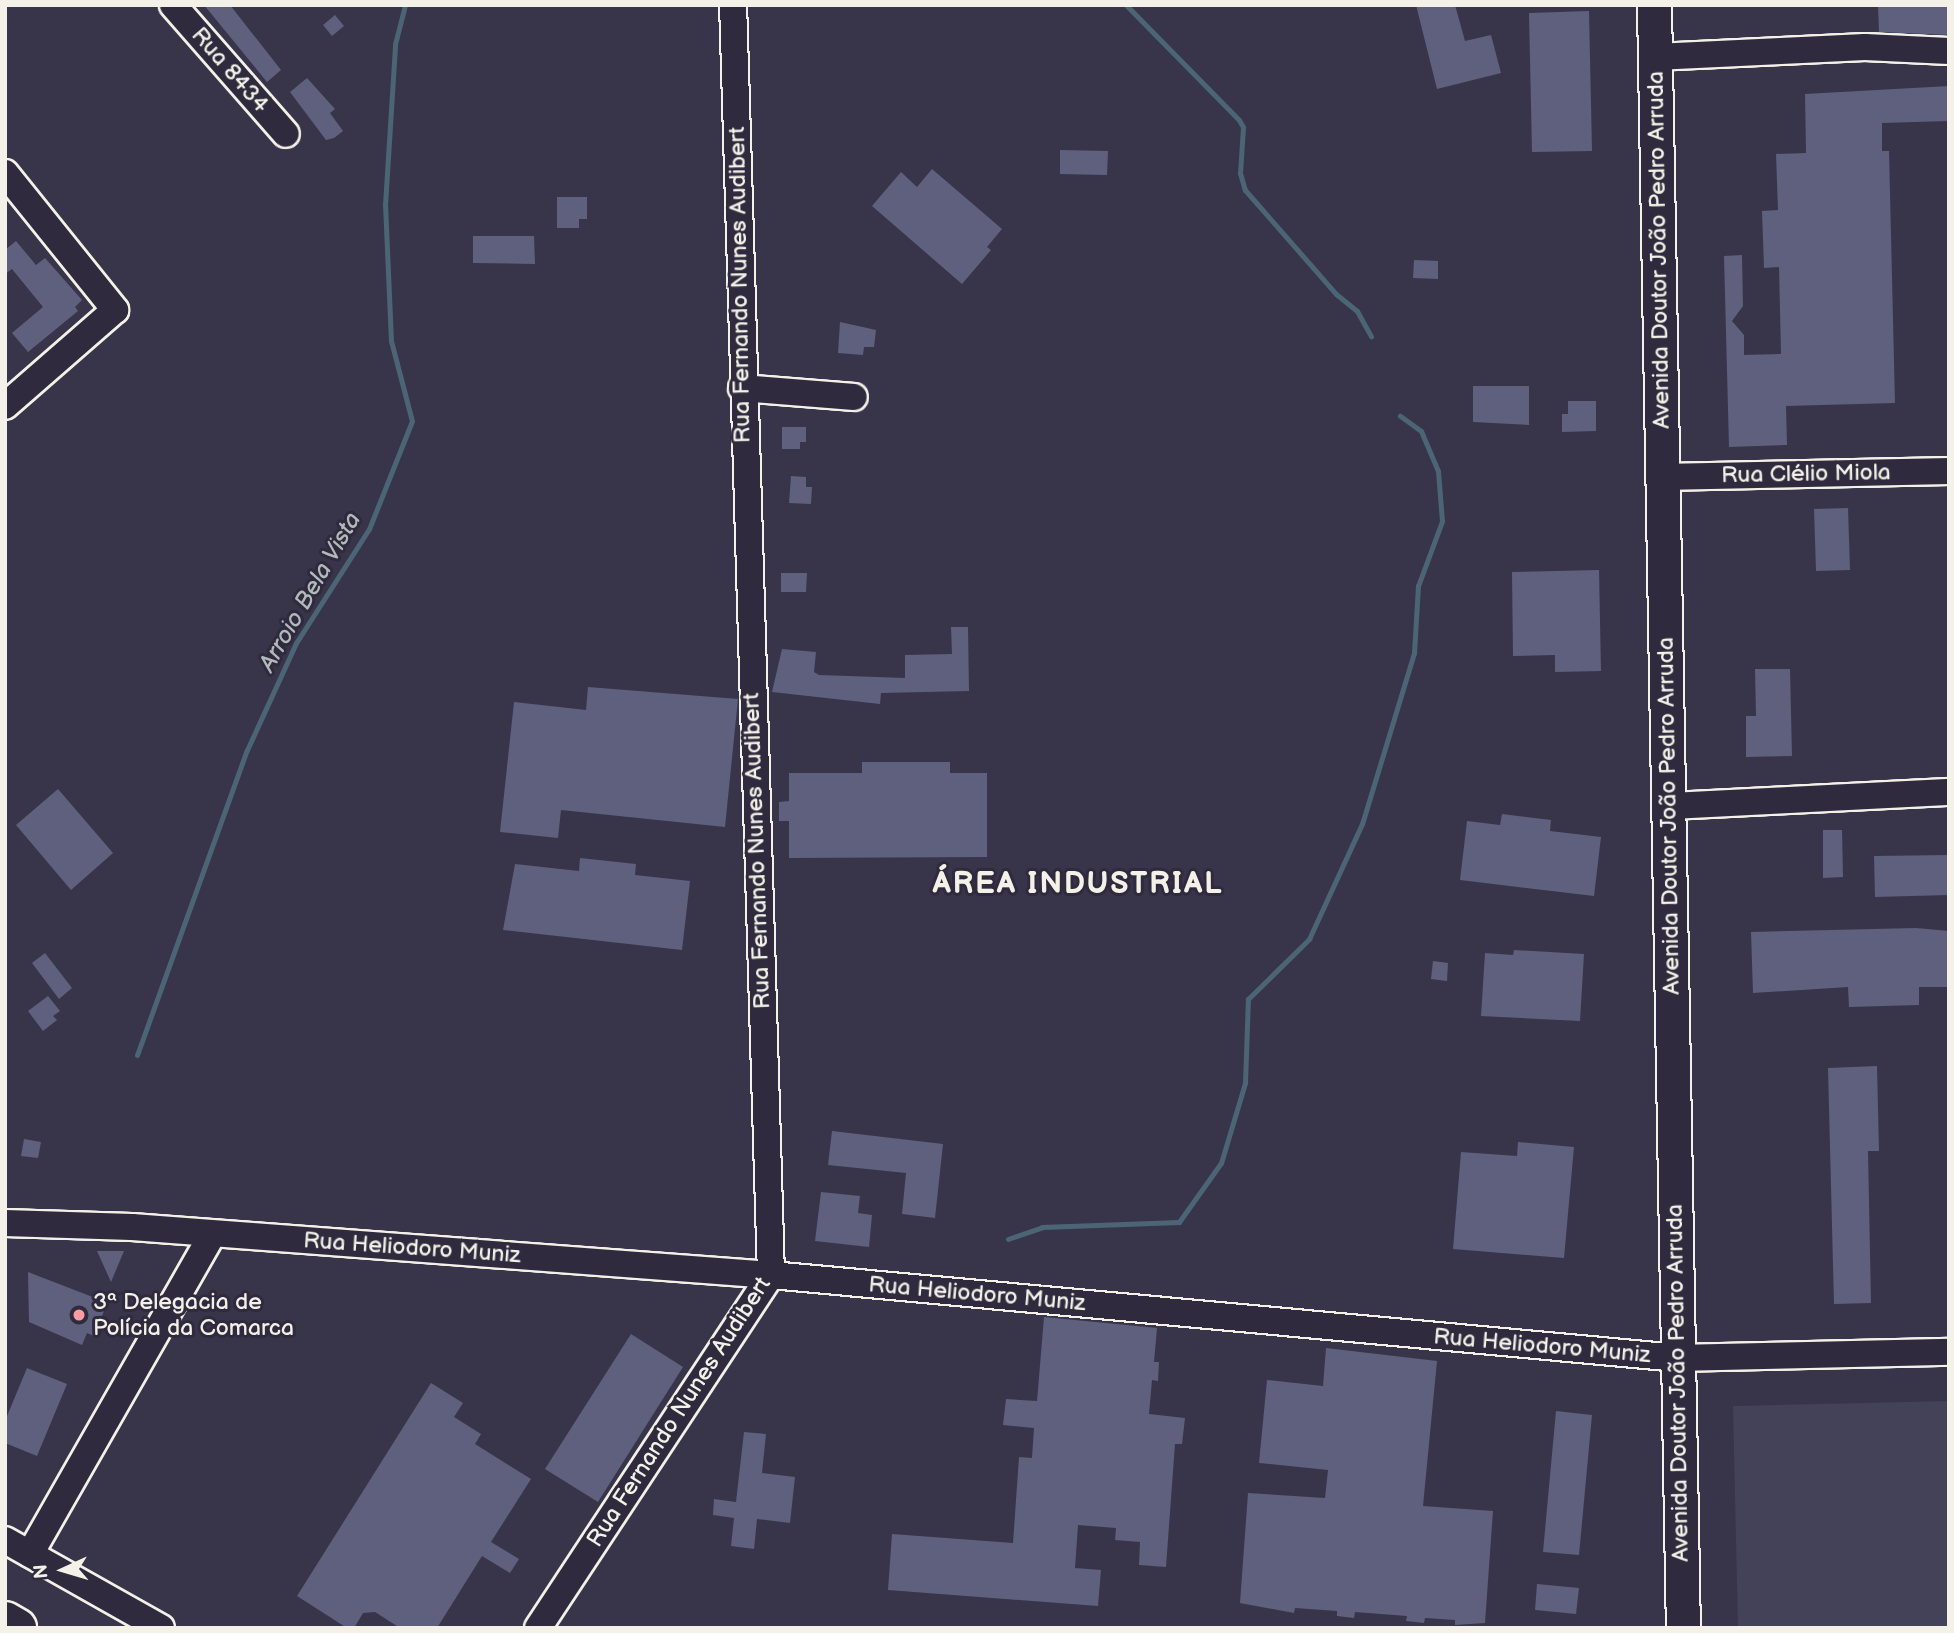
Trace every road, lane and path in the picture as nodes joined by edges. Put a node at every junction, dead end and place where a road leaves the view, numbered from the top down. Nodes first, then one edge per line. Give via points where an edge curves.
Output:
1 (173, 5) edge
2 (733, 5) edge
3 (1654, 5) edge
4 (1949, 51) edge
5 (1655, 57) junction
6 (286, 134) dead end
7 (5, 173) edge
8 (742, 388) junction
9 (854, 397) dead end
10 (5, 406) edge
11 (1949, 471) edge
12 (1663, 477) junction
13 (1949, 792) edge
14 (1668, 806) junction
15 (5, 1223) edge
16 (213, 1233) junction
17 (771, 1275) junction
18 (1949, 1352) edge
19 (1678, 1359) junction
20 (5, 1540) edge
21 (30, 1554) junction
22 (5, 1620) edge
23 (17, 1628) edge
24 (161, 1628) edge
25 (538, 1628) edge
26 (1683, 1628) edge

1 - 6 street, Rua 8434
2 - 8 street, Rua Fernando Nunes Audibert
3 - 5 main road, Avenida Doutor João Pedro Arruda
4 - 5 street via 1865,47
5 - 12 main road, Avenida Doutor João Pedro Arruda
7 - 10 street via 115,310
8 - 9 street
8 - 17 street, Rua Fernando Nunes Audibert
11 - 12 street, Rua Clélio Miola
12 - 14 main road, Avenida Doutor João Pedro Arruda
13 - 14 street
14 - 19 main road, Avenida Doutor João Pedro Arruda
15 - 16 street, Rua Heliodoro Muniz
16 - 17 street, Rua Heliodoro Muniz
16 - 21 street
17 - 19 street, Rua Heliodoro Muniz
17 - 25 street, Rua Fernando Nunes Audibert
18 - 19 street, Rua Heliodoro Muniz
19 - 26 main road, Avenida Doutor João Pedro Arruda
20 - 21 street
21 - 24 street
22 - 23 highway

